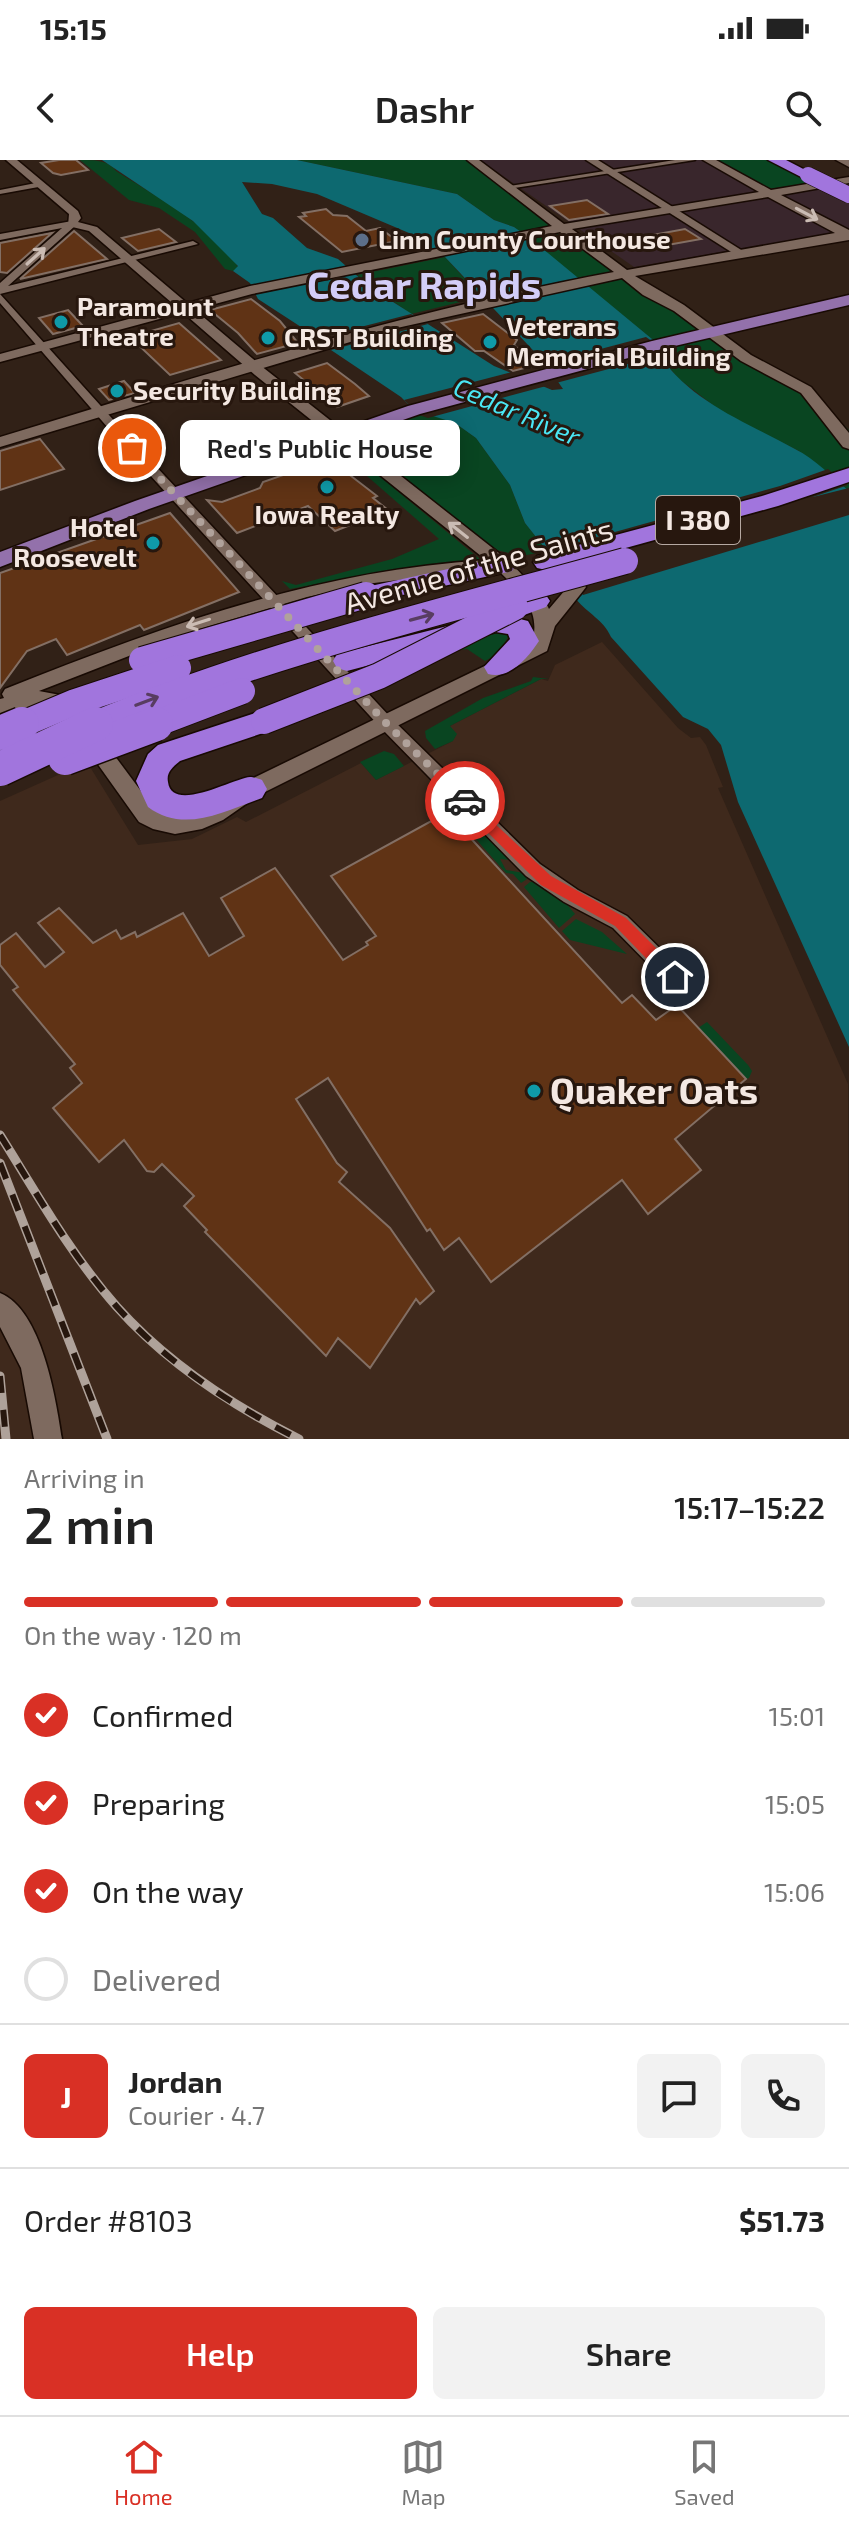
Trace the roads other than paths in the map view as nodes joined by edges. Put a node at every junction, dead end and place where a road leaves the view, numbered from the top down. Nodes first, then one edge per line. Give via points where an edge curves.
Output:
1 (11, 160) edge
2 (472, 160) edge
3 (591, 160) edge
4 (691, 160) edge
5 (708, 160) edge
6 (775, 160) edge
7 (799, 160) edge
8 (841, 160) edge
9 (849, 164) edge
10 (611, 172) junction
11 (849, 182) edge
12 (41, 184) junction
13 (508, 187) junction
14 (0, 192) edge
15 (769, 193) junction
16 (849, 195) edge
17 (671, 210) junction
18 (72, 224) junction
19 (562, 228) junction
20 (848, 235) edge
21 (0, 237) edge
22 (193, 244) dead end
23 (740, 253) junction
24 (129, 260) junction
25 (625, 275) junction
26 (0, 292) edge
27 (849, 300) edge
28 (184, 308) junction
29 (849, 310) edge
30 (734, 329) junction
31 (713, 333) junction
32 (44, 346) junction
33 (0, 358) edge
34 (253, 365) junction
35 (101, 412) junction
36 (338, 435) junction
37 (0, 442) edge
38 (849, 444) edge
39 (849, 464) edge
40 (849, 475) edge
41 (176, 493) junction
42 (849, 499) edge
43 (142, 505) junction
44 (731, 512) junction
45 (0, 548) edge
46 (0, 560) edge
47 (625, 561) junction
48 (503, 565) junction
49 (577, 587) dead end
50 (272, 600) junction
51 (542, 613) junction
52 (413, 643) junction
53 (78, 667) junction
54 (498, 667) junction
55 (0, 699) edge
56 (0, 707) edge
57 (0, 721) edge
58 (386, 723) junction
59 (105, 732) junction
60 (0, 733) edge
61 (182, 747) junction
62 (0, 769) edge
63 (122, 780) junction
64 (0, 787) edge
65 (251, 789) junction
66 (675, 977) dead end
67 (0, 1306) edge
68 (48, 1439) edge

1 - 12 street
2 - 13 main road
3 - 10 street
4 - 10 street
5 - 15 main road
6 - 16 highway, bridge
7 - 11 highway
8 - 9 main road
10 - 13 street
10 - 17 street
11 - 15 main road
12 - 14 street
12 - 18 street via 75,214
13 - 19 main road
15 - 17 main road
15 -> 20 main road
17 - 19 main road
17 - 23 street
18 - 21 street
18 - 24 street via 93,229
26 -> 18 street
19 - 25 main road
19 - 28 main road
20 - 23 main road
22 - 24 street
23 - 25 main road
24 - 26 street
24 - 28 street
25 - 31 main road
25 - 34 main road via 479,304
26 - 32 street
27 - 30 main road
28 - 32 main road
28 - 34 street
29 - 30 main road
30 - 31 main road
31 - 36 main road via 414,410
31 - 38 main road via 746,358 806,390
32 - 33 main road
32 - 35 street
34 - 35 main road
34 - 36 street
35 - 37 main road
35 - 41 street
36 - 41 main road
48 -> 36 street
39 - 44 highway
40 - 44 highway, Avenue of the Saints / I 380
41 - 43 main road
41 - 50 street
42 - 47 highway, Avenue of the Saints / I 380
43 - 45 main road
43 - 46 main road
44 - 60 highway, Avenue of the Saints / I 380, bridge via 214,656
47 - 61 highway, bridge via 517,606 379,676
62 -> 47 highway, Avenue of the Saints / I 380, bridge via 95,721 203,681
48 - 50 street via 393,574
48 - 51 street
48 - 57 highway, bridge via 366,595 173,649
49 - 51 street
50 -> 53 street
50 - 58 street
51 - 52 highway
51 - 54 street via 543,640 535,650
52 - 54 highway via 512,624 525,641
52 - 64 highway, bridge via 227,696
53 - 55 street
53 - 59 street via 75,684
54 - 58 street
56 - 63 street via 29,699 64,702
58 - 65 street
58 - 66 street via 533,870 620,922
59 - 61 highway via 144,750
59 - 63 street
61 - 65 highway via 154,767 151,784 161,800 191,808
63 - 65 street via 147,816 174,825 200,822
67 - 68 street via 28,1346 37,1370

